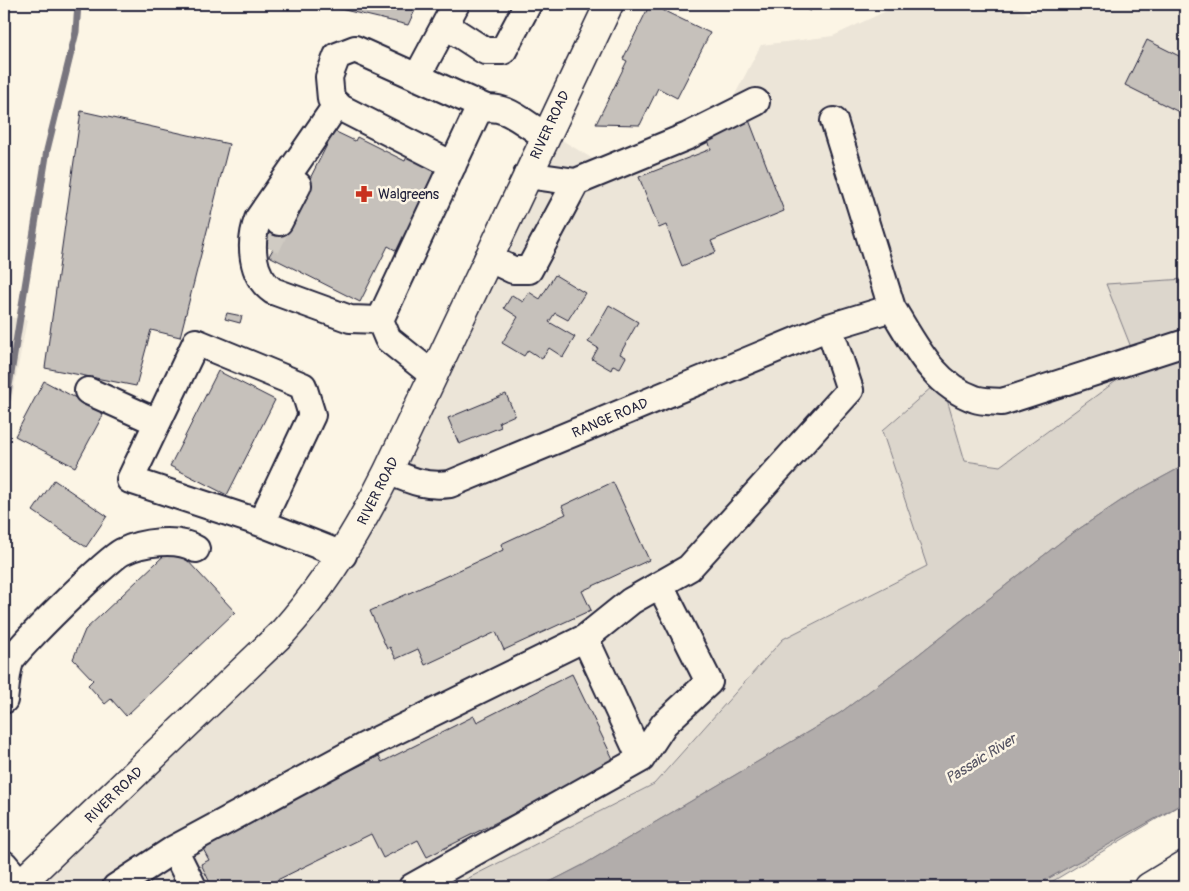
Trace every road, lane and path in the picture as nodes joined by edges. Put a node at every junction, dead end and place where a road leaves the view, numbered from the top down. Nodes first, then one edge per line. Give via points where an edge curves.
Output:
1 (528, 4) edge
2 (608, 4) edge
3 (450, 14) edge
4 (417, 77) junction
5 (756, 102) dead end
6 (337, 104) junction
7 (486, 108) junction
8 (834, 122) dead end
9 (545, 136) junction
10 (306, 150) junction
11 (452, 165) junction
12 (527, 174) junction
13 (576, 182) junction
14 (279, 222) tunnel mouth
15 (488, 258) junction
16 (892, 308) junction
17 (380, 320) junction
18 (829, 327) junction
19 (1185, 343) edge
20 (433, 375) junction
21 (88, 391) dead end
22 (157, 422) junction
23 (388, 470) junction
24 (261, 523) junction
25 (196, 549) dead end
26 (343, 555) junction
27 (660, 585) junction
28 (585, 638) junction
29 (4, 700) edge
30 (641, 759) junction
31 (174, 849) junction
32 (1185, 865) edge
33 (14, 878) edge
34 (116, 887) edge
35 (193, 887) edge
36 (412, 887) edge
37 (1149, 887) edge

1 - 3 street via 503,51 485,51
2 - 9 main road, RIVER ROAD
3 - 4 street
4 - 6 street via 355,49 337,56 329,77 331,99
4 - 7 street
5 - 13 street via 688,136
6 - 10 street
6 - 11 street
7 - 9 street via 502,109
7 - 11 street via 478,112
8 - 16 street
9 - 12 main road, RIVER ROAD
10 - 14 street via 299,184
10 - 17 street via 258,220 252,253 261,263 266,287 350,319
11 - 17 street
12 - 13 street
12 - 15 main road, RIVER ROAD
13 - 15 street via 529,270 513,270
15 - 20 main road, RIVER ROAD
16 - 18 street, RANGE ROAD
16 - 19 street via 920,353 945,384 976,400 1002,402
17 - 20 street via 388,339
18 - 23 street, RANGE ROAD via 450,484 432,486 414,482
18 - 27 street via 850,390 689,568
20 - 23 main road, RIVER ROAD
21 - 22 street
22 - 24 street via 130,480
22 - 24 street via 196,342 303,386 312,415
23 - 26 main road, RIVER ROAD
24 - 26 street
25 - 29 street via 176,541 135,547 111,559 10,661
26 - 33 main road, RIVER ROAD via 283,632
27 - 28 street via 631,601
27 - 30 street via 708,682 664,724
28 - 30 street
28 - 31 street via 365,746
30 - 36 street
31 - 34 street
31 - 35 street
32 - 37 main road

